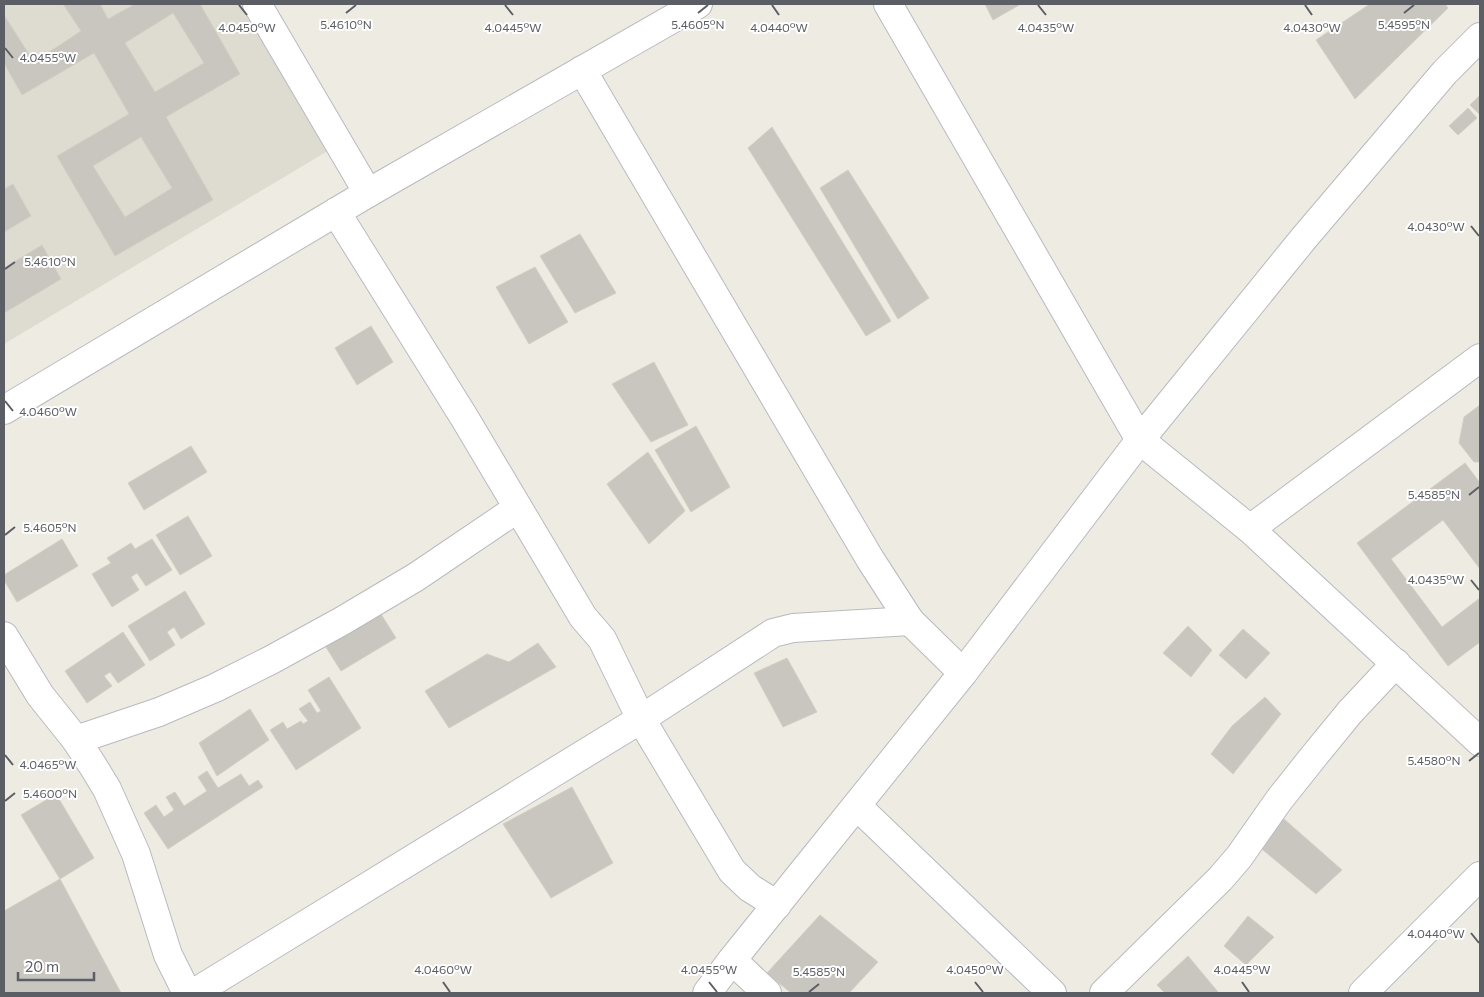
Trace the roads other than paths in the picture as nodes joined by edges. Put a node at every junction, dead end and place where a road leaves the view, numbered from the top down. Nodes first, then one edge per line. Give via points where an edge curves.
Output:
1 (257, 4) edge
2 (698, 4) edge
3 (888, 4) edge
4 (1480, 37) edge
5 (582, 70) junction
6 (368, 193) junction
7 (336, 212) junction
8 (1480, 358) edge
9 (4, 410) edge
10 (1140, 440) junction
11 (518, 508) junction
12 (1250, 529) junction
13 (910, 621) junction
14 (4, 636) edge
15 (1396, 663) junction
16 (963, 674) junction
17 (641, 719) junction
18 (76, 740) junction
19 (1480, 742) edge
20 (857, 806) junction
21 (1480, 876) edge
22 (777, 905) junction
23 (732, 960) junction
24 (187, 993) edge
25 (194, 993) edge
26 (707, 993) edge
27 (766, 993) edge
28 (1052, 993) edge
29 (1104, 993) edge
30 (1363, 993) edge

1 - 6 street
2 - 5 street
3 - 10 street
4 - 10 street via 1445,72 1304,238
5 - 6 street
5 - 13 street
6 - 7 street
7 - 9 street
7 - 11 street
8 - 12 street
10 - 12 street
10 - 16 street
11 - 17 street via 583,617 602,639
11 - 18 street via 416,577 271,660 159,712
12 - 15 street
13 - 16 street
13 - 17 street via 793,628 773,633
14 - 18 street via 40,695
15 - 19 street
15 - 29 street via 1314,756 1240,857
16 - 20 street
17 - 22 street via 732,872
17 - 25 street
18 - 24 street via 106,789 132,846 168,955
20 - 22 street
20 - 28 street
21 - 30 street
22 - 23 street
23 - 26 street
23 - 27 street

